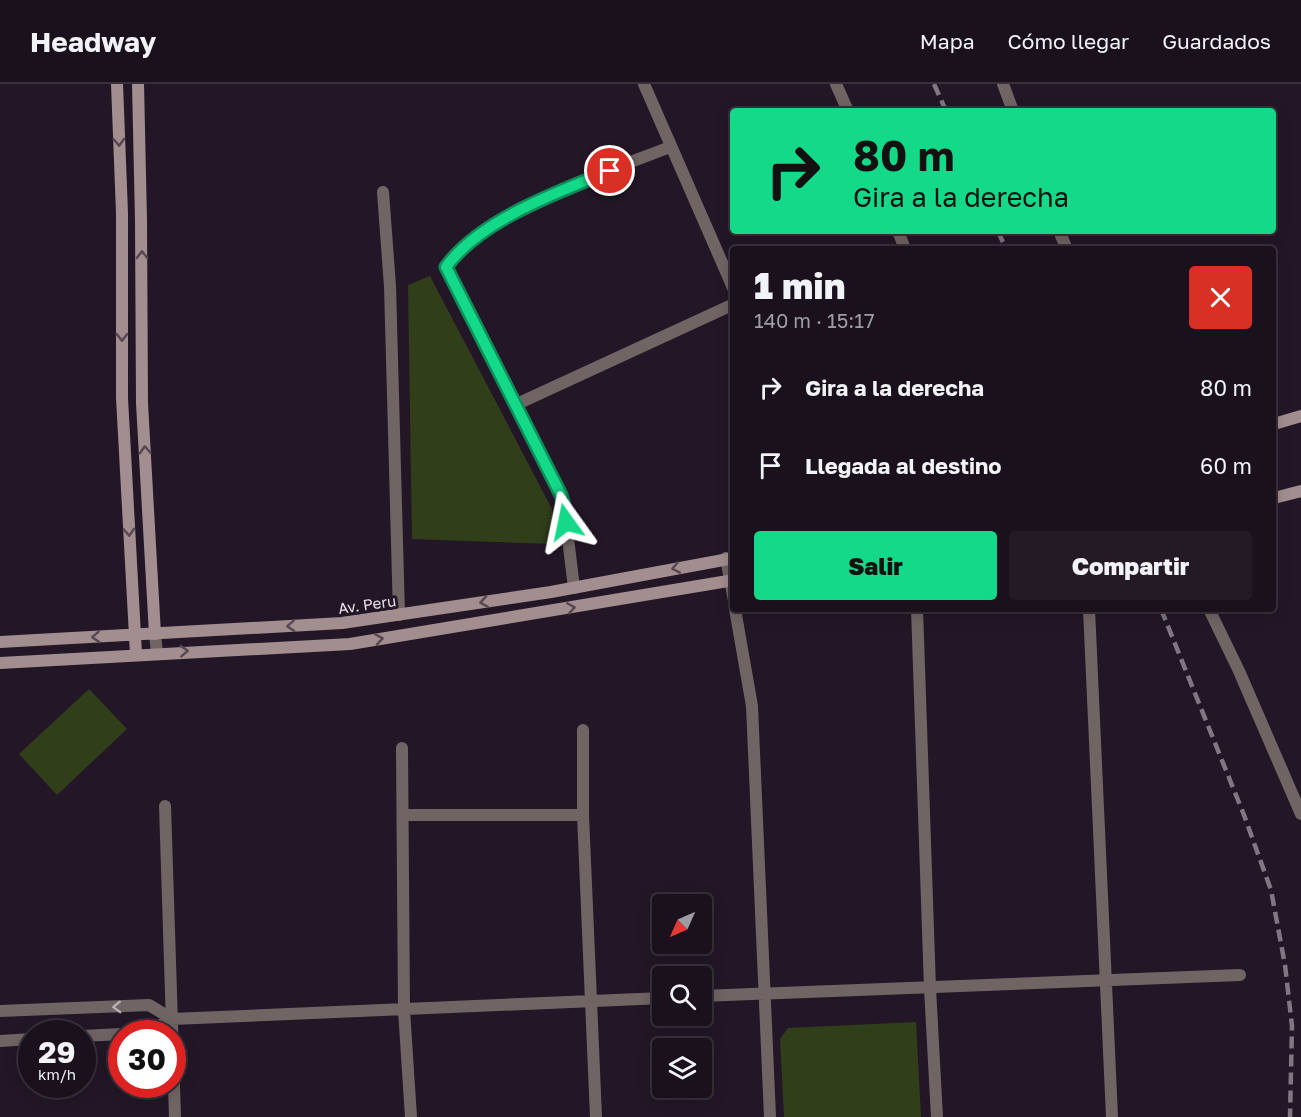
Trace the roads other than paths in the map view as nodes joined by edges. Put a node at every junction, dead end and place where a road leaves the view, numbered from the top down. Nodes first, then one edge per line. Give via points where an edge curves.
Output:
1 (117, 84) edge
2 (138, 84) edge
3 (644, 84) edge
4 (837, 84) edge
5 (1003, 84) edge
6 (847, 108) edge
7 (1012, 108) edge
8 (670, 147) junction
9 (384, 192) dead end
10 (730, 281) edge
11 (730, 306) edge
12 (517, 404) junction
13 (1301, 416) edge
14 (1276, 423) edge
15 (1301, 491) edge
16 (1276, 497) edge
17 (730, 558) edge
18 (730, 580) edge
19 (574, 588) junction
20 (736, 612) edge
21 (917, 612) edge
22 (1089, 612) edge
23 (1210, 612) edge
24 (399, 615) junction
25 (155, 634) junction
26 (135, 635) junction
27 (0, 642) edge
28 (157, 653) junction
29 (136, 654) junction
30 (0, 663) edge
31 (583, 730) dead end
32 (402, 748) dead end
33 (165, 806) dead end
34 (1301, 814) edge
35 (404, 815) junction
36 (583, 815) junction
37 (1240, 975) dead end
38 (1106, 981) junction
39 (930, 988) junction
40 (764, 993) junction
41 (712, 996) edge
42 (652, 999) edge
43 (592, 1002) junction
44 (404, 1010) junction
45 (0, 1011) edge
46 (172, 1019) junction
47 (18, 1040) edge
48 (0, 1041) edge
49 (175, 1117) edge
50 (411, 1117) edge
51 (596, 1117) edge
52 (770, 1117) edge
53 (937, 1117) edge
54 (1112, 1117) edge

1 -> 26 street via 122,398
25 -> 2 street via 142,403
3 - 8 street
4 - 6 street
5 - 7 street
8 - 10 street
8 - 12 street via 546,196 457,252 446,267
9 - 24 street
11 - 12 street
12 - 19 street via 564,505
13 - 14 street
15 - 16 street
17 -> 19 street, Av. Peru
28 -> 18 street via 350,644
19 -> 24 street, Av. Peru
20 - 40 street via 752,706
21 - 39 street
22 - 38 street
23 - 34 street
24 -> 25 street, Av. Peru via 342,623
25 - 26 street, Av. Peru
25 - 28 street
26 -> 27 street, Av. Peru
26 - 29 street
28 - 29 street
29 - 30 street
31 - 36 street
32 - 35 street
33 - 46 street
35 - 36 street
35 - 44 street
36 - 43 street
37 - 38 street
38 - 39 street
38 - 54 street
39 - 40 street
39 - 53 street
40 - 41 street
40 - 52 street
42 - 43 street
43 - 44 street
43 - 51 street
44 - 46 street
44 - 50 street
46 -> 45 street via 149,1005
46 - 49 street
47 - 48 street

